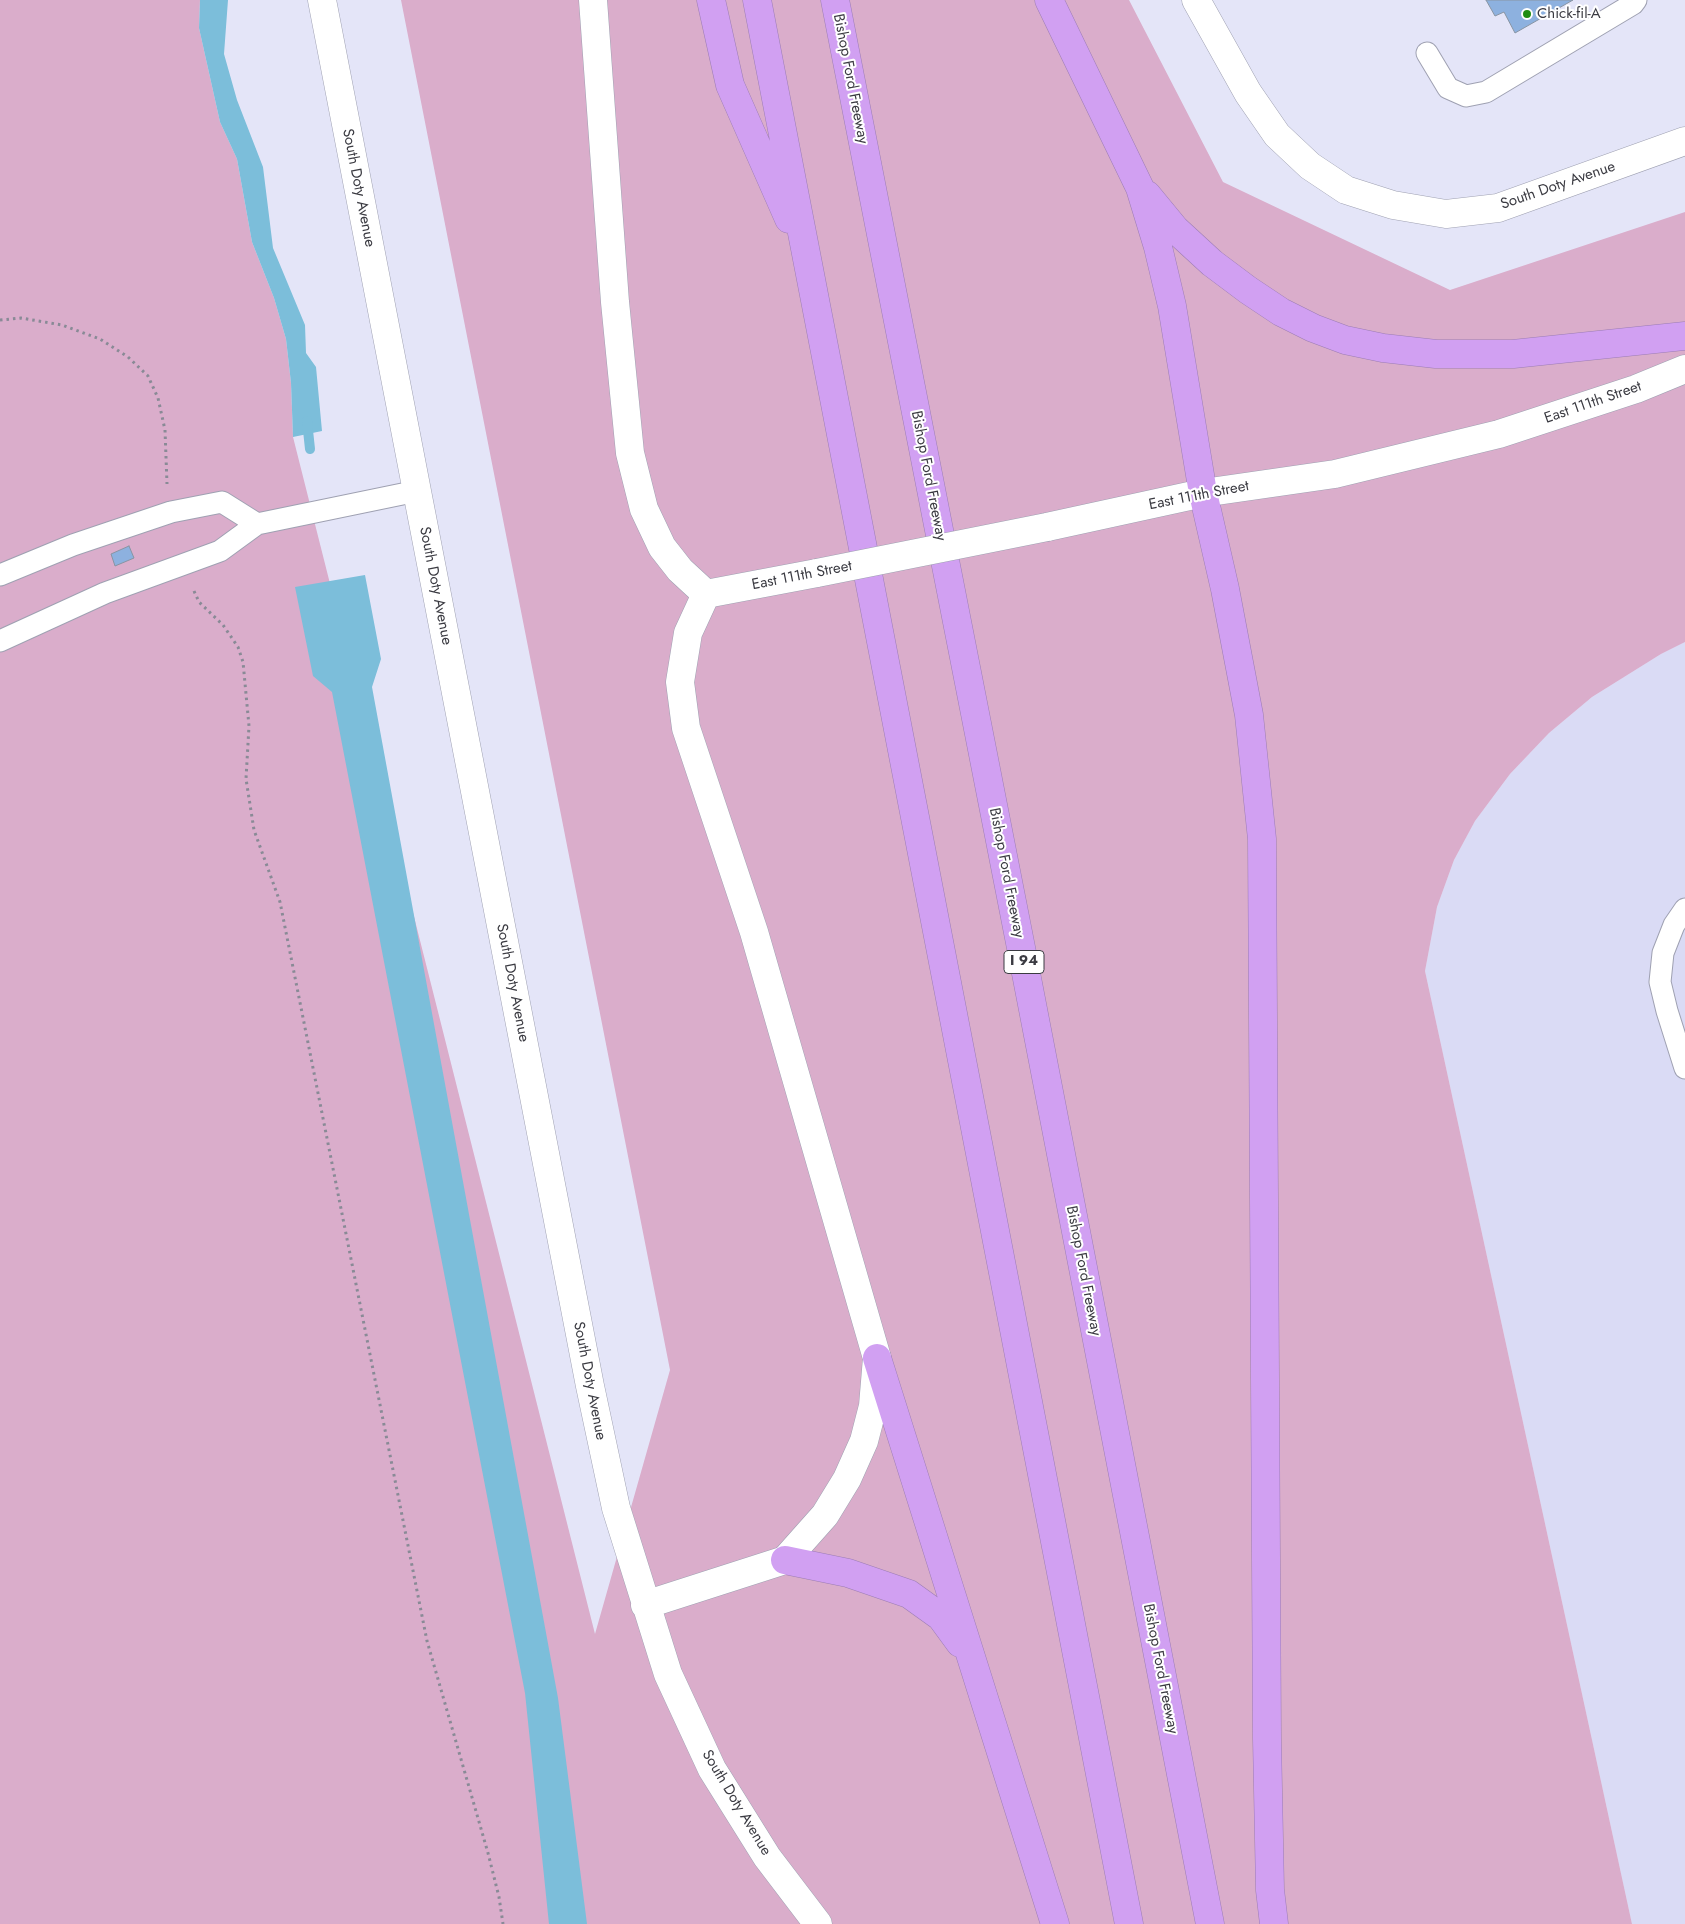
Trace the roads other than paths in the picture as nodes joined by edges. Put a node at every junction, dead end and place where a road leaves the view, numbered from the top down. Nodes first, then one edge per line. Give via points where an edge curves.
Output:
1 (322, 0) edge
2 (593, 0) edge
3 (711, 0) edge
4 (757, 0) edge
5 (834, 0) edge
6 (1049, 0) edge
7 (1196, 0) edge
8 (1636, 0) edge
9 (1427, 53) dead end
10 (1685, 141) edge
11 (1140, 188) junction
12 (810, 266) junction
13 (1685, 336) edge
14 (1685, 368) edge
15 (417, 491) junction
16 (1203, 493) junction
17 (257, 524) junction
18 (0, 575) edge
19 (706, 594) junction
20 (0, 641) edge
21 (1685, 909) edge
22 (1685, 1068) edge
23 (876, 1358) junction
24 (785, 1560) junction
25 (645, 1605) junction
26 (971, 1658) junction
27 (818, 1924) edge
28 (1055, 1924) edge
29 (1128, 1924) edge
30 (1210, 1924) edge
31 (1274, 1924) edge

1 - 15 street, South Doty Avenue
2 - 19 street via 615,302 630,453 644,510 662,547 680,570
3 - 12 highway via 730,85
4 - 12 highway
5 - 30 highway, Bishop Ford Freeway / I 94
6 - 11 highway
7 - 10 street, South Doty Avenue via 1248,93 1277,135 1310,166 1346,190 1393,206 1446,214 1498,208
8 - 9 lane via 1486,92 1466,96 1448,88
11 - 13 highway via 1175,229 1248,290 1313,328 1345,340 1436,354 1513,354
11 - 16 highway via 1172,306
12 - 29 highway
14 - 16 street, East 111th Street via 1636,389 1499,434 1335,474
15 - 17 lane
15 - 25 street, South Doty Avenue via 590,1386 616,1508
16 - 19 street, East 111th Street, bridge via 1047,528
16 - 31 highway via 1249,715 1262,839 1267,1729 1270,1890
17 - 18 lane via 222,502 171,512 73,545
17 - 20 lane via 220,551 105,593
19 - 23 street via 688,633 680,682 686,728 754,932
21 - 22 lane via 1674,925 1663,953 1660,982
23 - 24 street via 873,1406 864,1441 848,1479 825,1515
23 - 26 highway
24 - 25 street
24 - 26 highway via 848,1573 909,1594 941,1617
25 - 27 street, South Doty Avenue via 668,1674 712,1769 767,1857
26 - 28 highway

